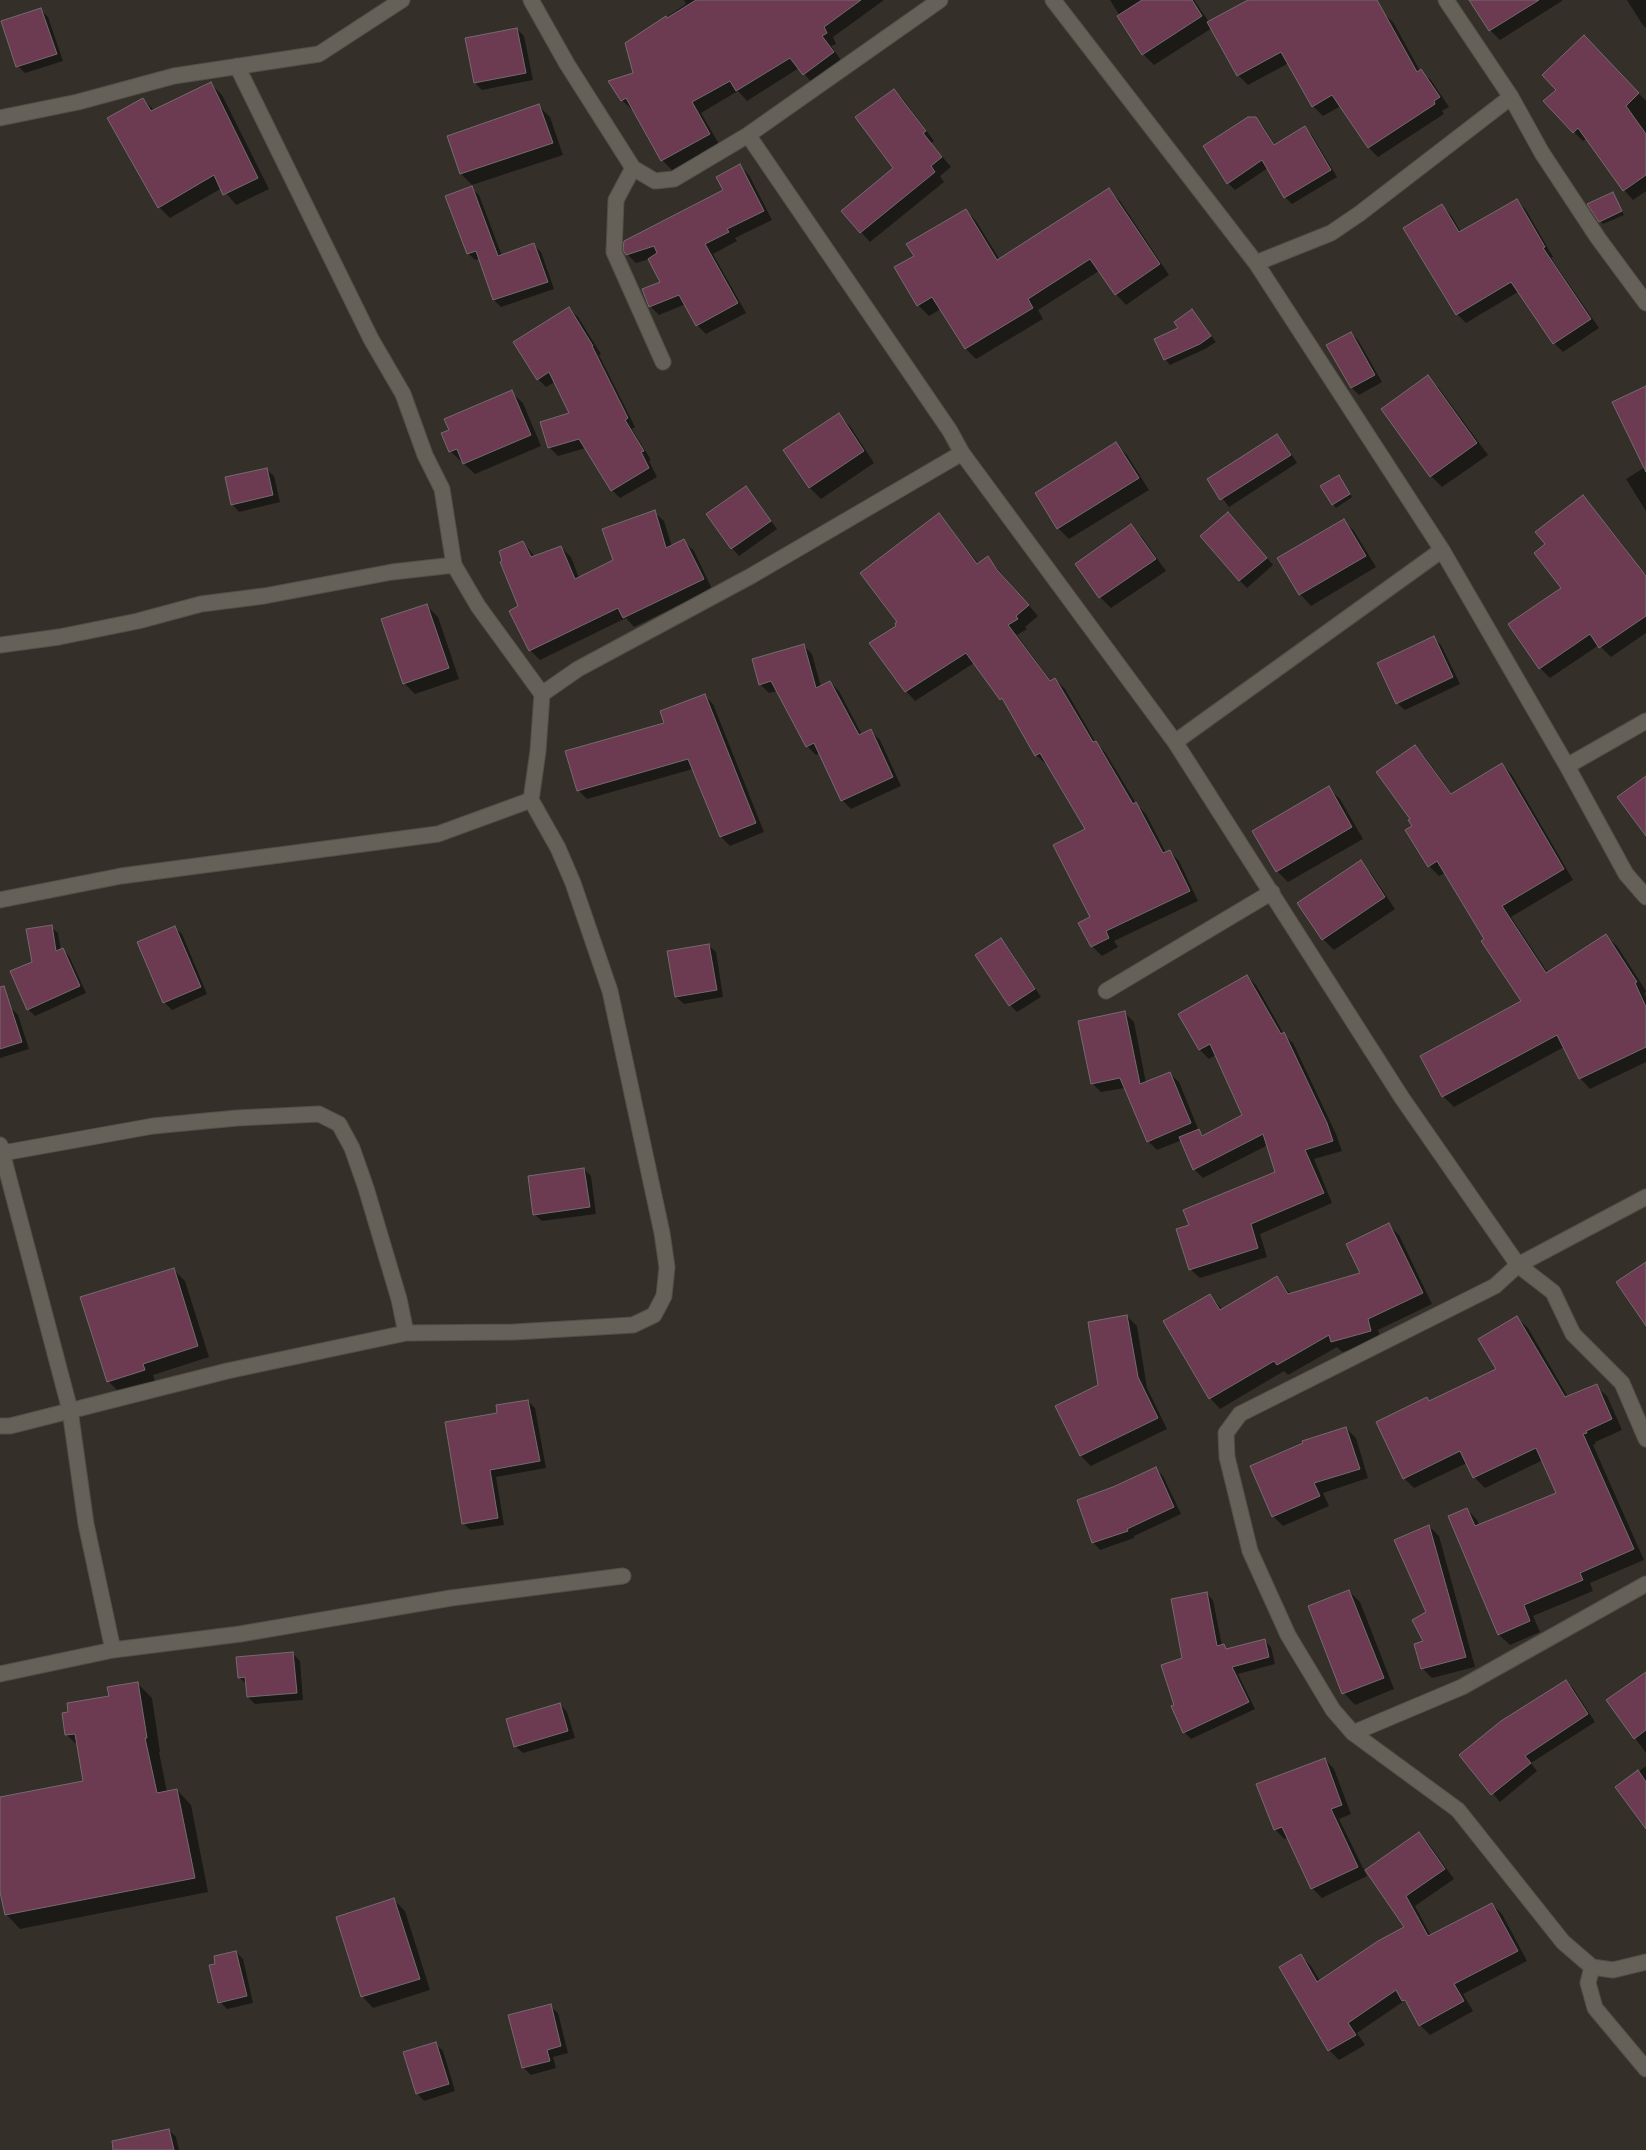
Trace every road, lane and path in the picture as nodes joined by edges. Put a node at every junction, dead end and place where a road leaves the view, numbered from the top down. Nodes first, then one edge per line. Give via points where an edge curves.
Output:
1 (402, 0) edge
2 (531, 0) edge
3 (940, 0) edge
4 (1053, 0) edge
5 (1446, 0) edge
6 (237, 66) junction
7 (1511, 97) junction
8 (0, 118) edge
9 (748, 135) junction
10 (633, 168) junction
11 (1256, 263) junction
12 (1646, 303) edge
13 (664, 362) dead end
14 (962, 453) junction
15 (1442, 550) junction
16 (454, 566) junction
17 (0, 645) edge
18 (542, 694) junction
19 (1646, 721) edge
20 (1176, 742) junction
21 (1567, 766) junction
22 (531, 800) junction
23 (1272, 892) junction
24 (1646, 897) edge
25 (0, 900) edge
26 (1106, 991) dead end
27 (2, 1149) edge
28 (1646, 1197) edge
29 (1518, 1265) junction
30 (406, 1333) junction
31 (70, 1410) junction
32 (0, 1426) edge
33 (1646, 1439) edge
34 (623, 1576) dead end
35 (1646, 1584) edge
36 (113, 1650) junction
37 (0, 1674) edge
38 (1353, 1733) junction
39 (1646, 1962) edge
40 (1592, 1967) junction
41 (1646, 2069) edge

1 - 6 street via 319,54
2 - 10 street
3 - 9 street
4 - 11 street
5 - 7 street
6 - 8 street via 174,76 78,102
6 - 16 street via 371,339 403,394 442,489
7 - 11 street via 1331,233
7 - 12 street via 1598,238
9 - 10 street via 674,178 655,181
9 - 14 street
10 - 13 street via 616,200 614,252
11 - 15 street
14 - 18 street via 751,576 578,669
14 - 20 street
15 - 20 street
15 - 21 street
16 - 17 street via 392,572 264,596 201,604 138,621
16 - 18 street via 478,606
18 - 22 street
19 - 21 street
20 - 23 street
21 - 24 street via 1626,874
22 - 25 street via 438,834 121,876
22 - 30 street via 573,883 610,991 662,1233 667,1267 664,1296 654,1315 633,1325 514,1332
23 - 26 street
23 - 29 street via 1402,1098
27 - 30 street via 153,1126 319,1114 339,1124 352,1148 399,1300
27 - 31 street
28 - 29 street
29 - 33 street via 1553,1292 1573,1334 1622,1383
29 - 38 street via 1495,1286 1240,1414 1226,1433 1227,1457 1250,1551 1288,1635 1332,1710
30 - 31 street via 236,1369
31 - 32 street
31 - 36 street via 86,1524
34 - 36 street via 451,1598 240,1634
35 - 38 street via 1462,1686
36 - 37 street
38 - 40 street via 1458,1810 1563,1942
39 - 40 street via 1613,1970
40 - 41 street via 1588,1983 1595,2008

